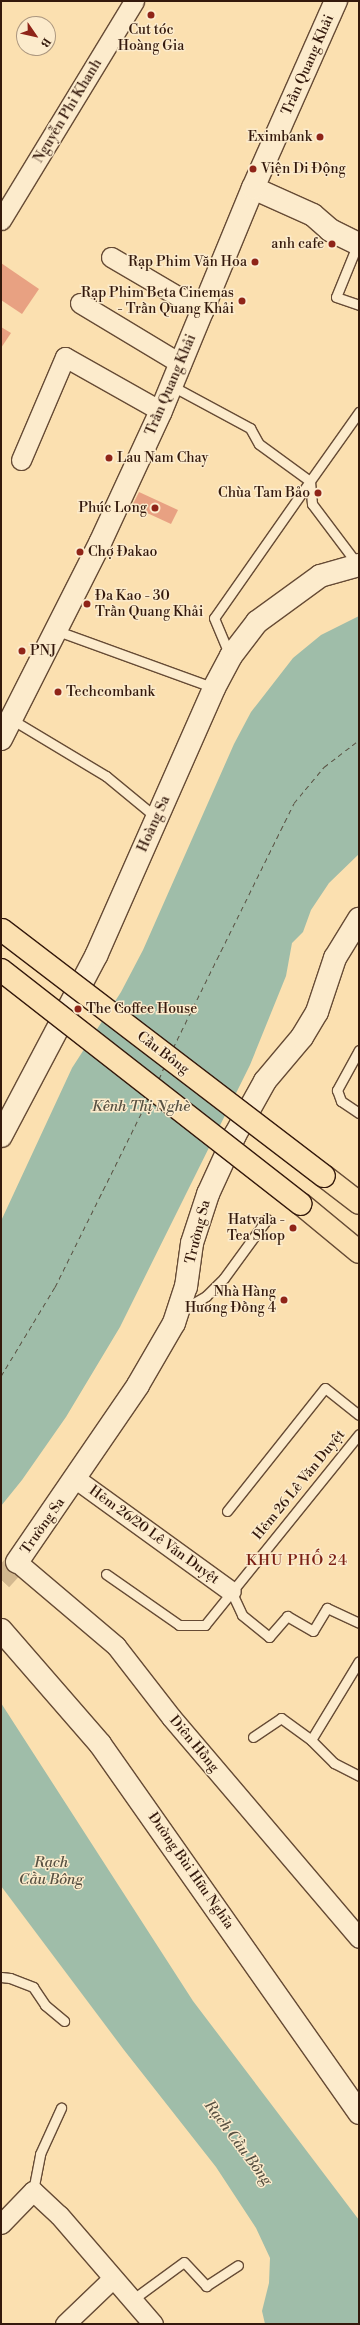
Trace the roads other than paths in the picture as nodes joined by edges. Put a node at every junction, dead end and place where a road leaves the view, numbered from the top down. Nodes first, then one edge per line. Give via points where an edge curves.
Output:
1 (134, 1) edge
2 (336, 1) edge
3 (251, 193) junction
4 (1, 220) edge
5 (359, 244) edge
6 (110, 257) dead end
7 (80, 303) dead end
8 (359, 305) edge
9 (203, 311) junction
10 (181, 364) junction
11 (172, 386) junction
12 (161, 411) junction
13 (359, 412) edge
14 (21, 460) dead end
15 (310, 482) junction
16 (358, 565) edge
17 (54, 630) junction
18 (231, 656) junction
19 (214, 688) junction
20 (11, 719) junction
21 (1, 739) edge
22 (157, 818) junction
23 (359, 919) edge
24 (2, 929) edge
25 (1, 970) edge
26 (359, 1050) edge
27 (359, 1113) edge
28 (1, 1136) edge
29 (359, 1203) edge
30 (267, 1219) dead end
31 (359, 1252) edge
32 (177, 1313) junction
33 (359, 1415) edge
34 (359, 1434) edge
35 (76, 1479) junction
36 (227, 1511) dead end
37 (17, 1562) joint
38 (106, 1574) dead end
39 (231, 1591) junction
40 (359, 1623) edge
41 (5, 1634) edge
42 (359, 1661) edge
43 (253, 1737) dead end
44 (311, 1740) junction
45 (359, 1776) edge
46 (359, 1938) edge
47 (1, 1977) edge
48 (64, 2021) dead end
49 (61, 2108) dead end
50 (359, 2113) edge
51 (33, 2191) junction
52 (1, 2224) edge
53 (238, 2265) dead end
54 (113, 2278) junction
55 (132, 2300) junction
56 (65, 2324) edge
57 (153, 2324) edge

1 - 4 street, Nguyễn Phi Khanh
2 - 3 street, Trần Quang Khải
3 - 5 street via 313,215 330,230
3 - 9 street, Trần Quang Khải
5 - 8 lane via 336,297
6 - 9 street
7 - 10 street
9 - 10 street, Trần Quang Khải
10 - 11 street, Trần Quang Khải
11 - 12 street, Trần Quang Khải
11 - 15 lane via 250,428 259,444
12 - 14 street via 65,357
12 - 17 street, Trần Quang Khải via 100,543
13 - 15 lane
15 - 16 lane via 312,504
15 - 18 lane via 214,618
16 - 18 street, Hoàng Sa via 320,576 257,622
17 - 19 lane
17 - 20 street, Trần Quang Khải
18 - 19 street, Hoàng Sa
19 - 22 street, Hoàng Sa
20 - 21 street, Trần Quang Khải
20 - 22 lane via 106,776
22 - 28 street, Hoàng Sa via 96,956
23 - 32 street, Trường Sa via 335,958 317,1012 302,1037 265,1081 235,1135 208,1194 192,1243 186,1287
24 - 29 main road, Cầu Bông, bridge
25 - 31 main road, bridge via 302,1204
26 - 27 lane via 337,1090 341,1101
30 - 32 lane via 224,1278 206,1296
32 - 35 street, Trường Sa via 138,1385
33 - 36 lane via 325,1388
34 - 39 lane, Hẻm 26 Lê Văn Duyệt
35 - 37 street, Trường Sa
35 - 39 street, Hẻm 26/20 Lê Văn Duyệt
37 - 46 street, Diên Hồng via 116,1646 171,1717
38 - 39 lane, Hẻm 26 Lê Văn Duyệt via 179,1625 205,1625
39 - 40 lane via 242,1615 269,1637 286,1616 313,1631 327,1608
41 - 50 street, Đường Bùi Hữu Nghĩa via 100,1744
42 - 44 lane
43 - 44 lane via 281,1718
44 - 45 lane via 334,1763
47 - 48 lane via 34,1987 45,2005
49 - 51 lane via 40,2154
51 - 52 street
51 - 54 street via 59,2215
53 - 55 lane via 206,2286 184,2262
54 - 55 street
54 - 56 street
55 - 57 street

